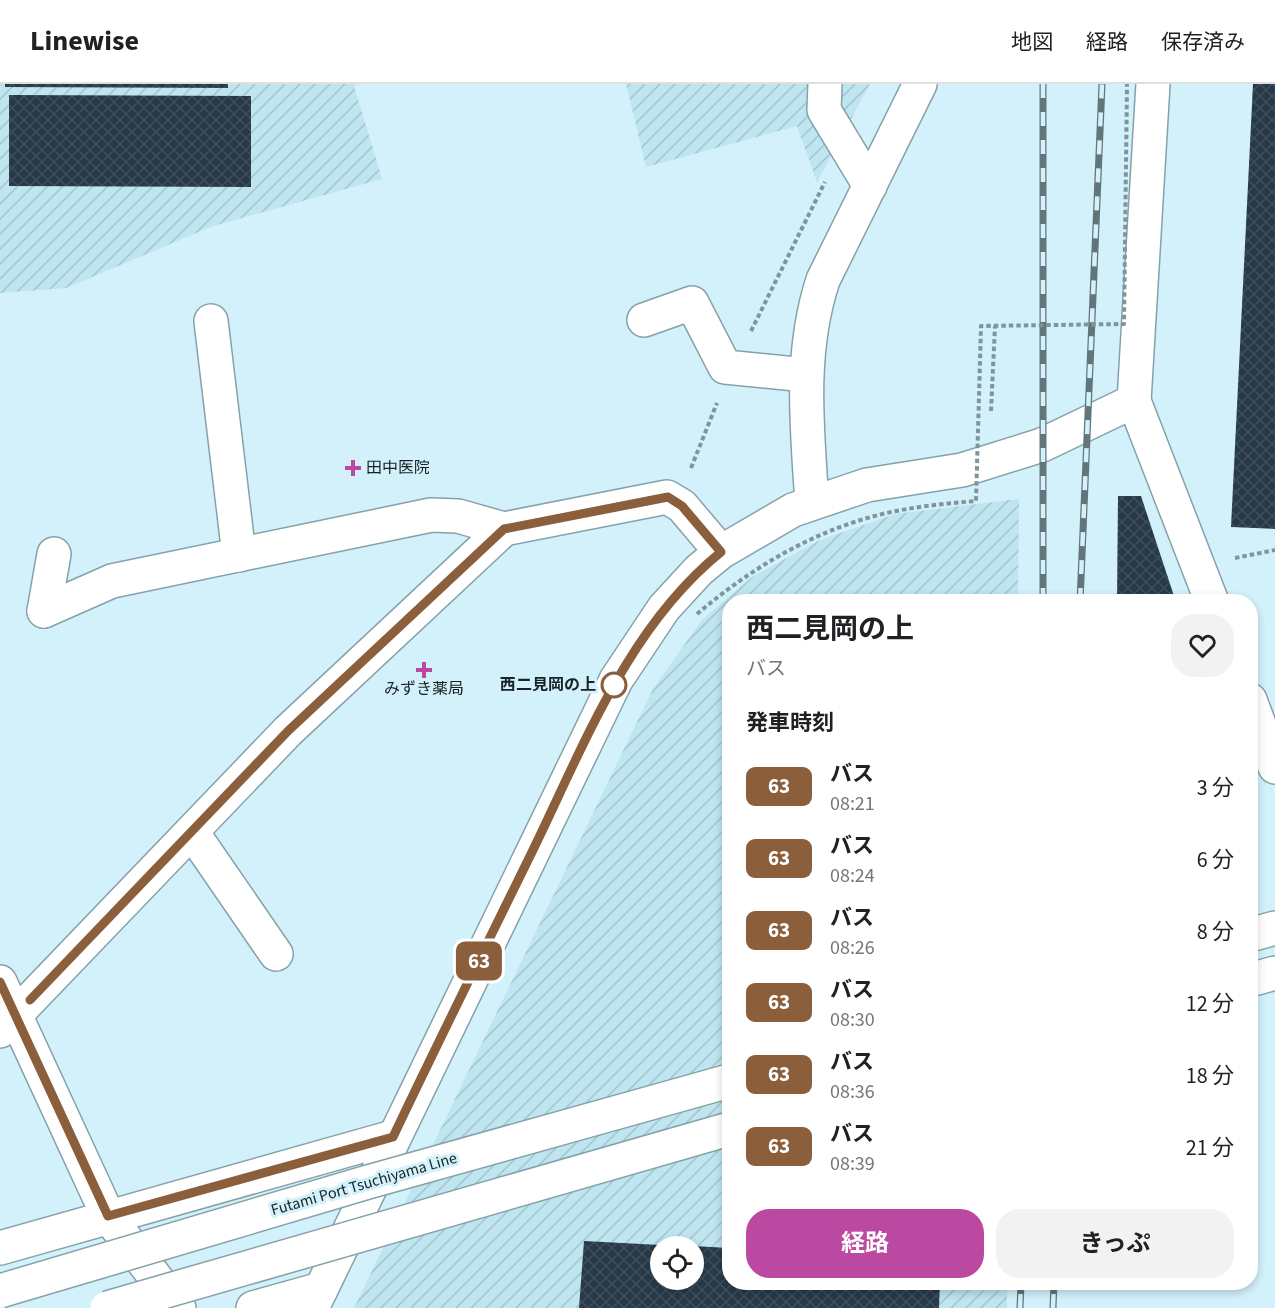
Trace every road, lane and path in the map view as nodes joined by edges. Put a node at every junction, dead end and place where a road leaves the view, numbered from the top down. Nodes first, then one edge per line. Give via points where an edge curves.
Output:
1 (825, 84) edge
2 (920, 84) edge
3 (1127, 84) edge
4 (1154, 84) edge
5 (829, 176) dead end
6 (870, 186) junction
7 (644, 320) dead end
8 (211, 321) dead end
9 (995, 326) junction
10 (729, 368) junction
11 (806, 375) junction
12 (1134, 401) junction
13 (991, 411) dead end
14 (694, 475) dead end
15 (812, 503) junction
16 (504, 529) junction
17 (721, 552) junction
18 (54, 554) dead end
19 (239, 555) junction
20 (1209, 594) edge
21 (697, 614) dead end
22 (1258, 721) edge
23 (1275, 767) edge
24 (192, 832) junction
25 (1275, 928) edge
26 (1258, 933) edge
27 (276, 954) dead end
28 (1275, 973) edge
29 (1258, 978) edge
30 (0, 982) edge
31 (7, 1024) edge
32 (722, 1083) edge
33 (722, 1131) edge
34 (393, 1137) junction
35 (108, 1216) junction
36 (0, 1248) edge
37 (0, 1291) edge
38 (316, 1299) edge
39 (107, 1308) edge
40 (179, 1308) edge
41 (253, 1308) edge

1 - 6 street via 824,110
2 - 6 street
3 - 9 path, bridge via 1124,324
4 - 12 street
5 - 10 path
6 - 11 street via 823,280 812,312
7 - 10 street via 692,303
8 - 19 street
9 - 13 path
9 - 21 path, bridge via 981,326 976,501 907,509 820,535 752,570
10 - 11 street
10 - 14 path via 690,466
11 - 15 street
12 - 15 street via 1019,453 962,470 867,484
12 - 20 street
15 - 17 street
16 - 17 street via 668,497 682,506
16 - 19 street via 458,516 431,515
16 - 24 street via 288,731
17 - 34 street via 664,608 616,680
18 - 19 street via 44,611 112,581
22 - 23 street
24 - 27 street
24 - 31 street
25 - 26 street
28 - 29 street
30 - 31 street
31 - 35 street
32 - 37 street, Futami Port Tsuchiyama Line, bridge
33 - 39 street, bridge
34 - 35 street
34 - 38 street
35 - 36 street
35 - 40 street
38 - 41 street

